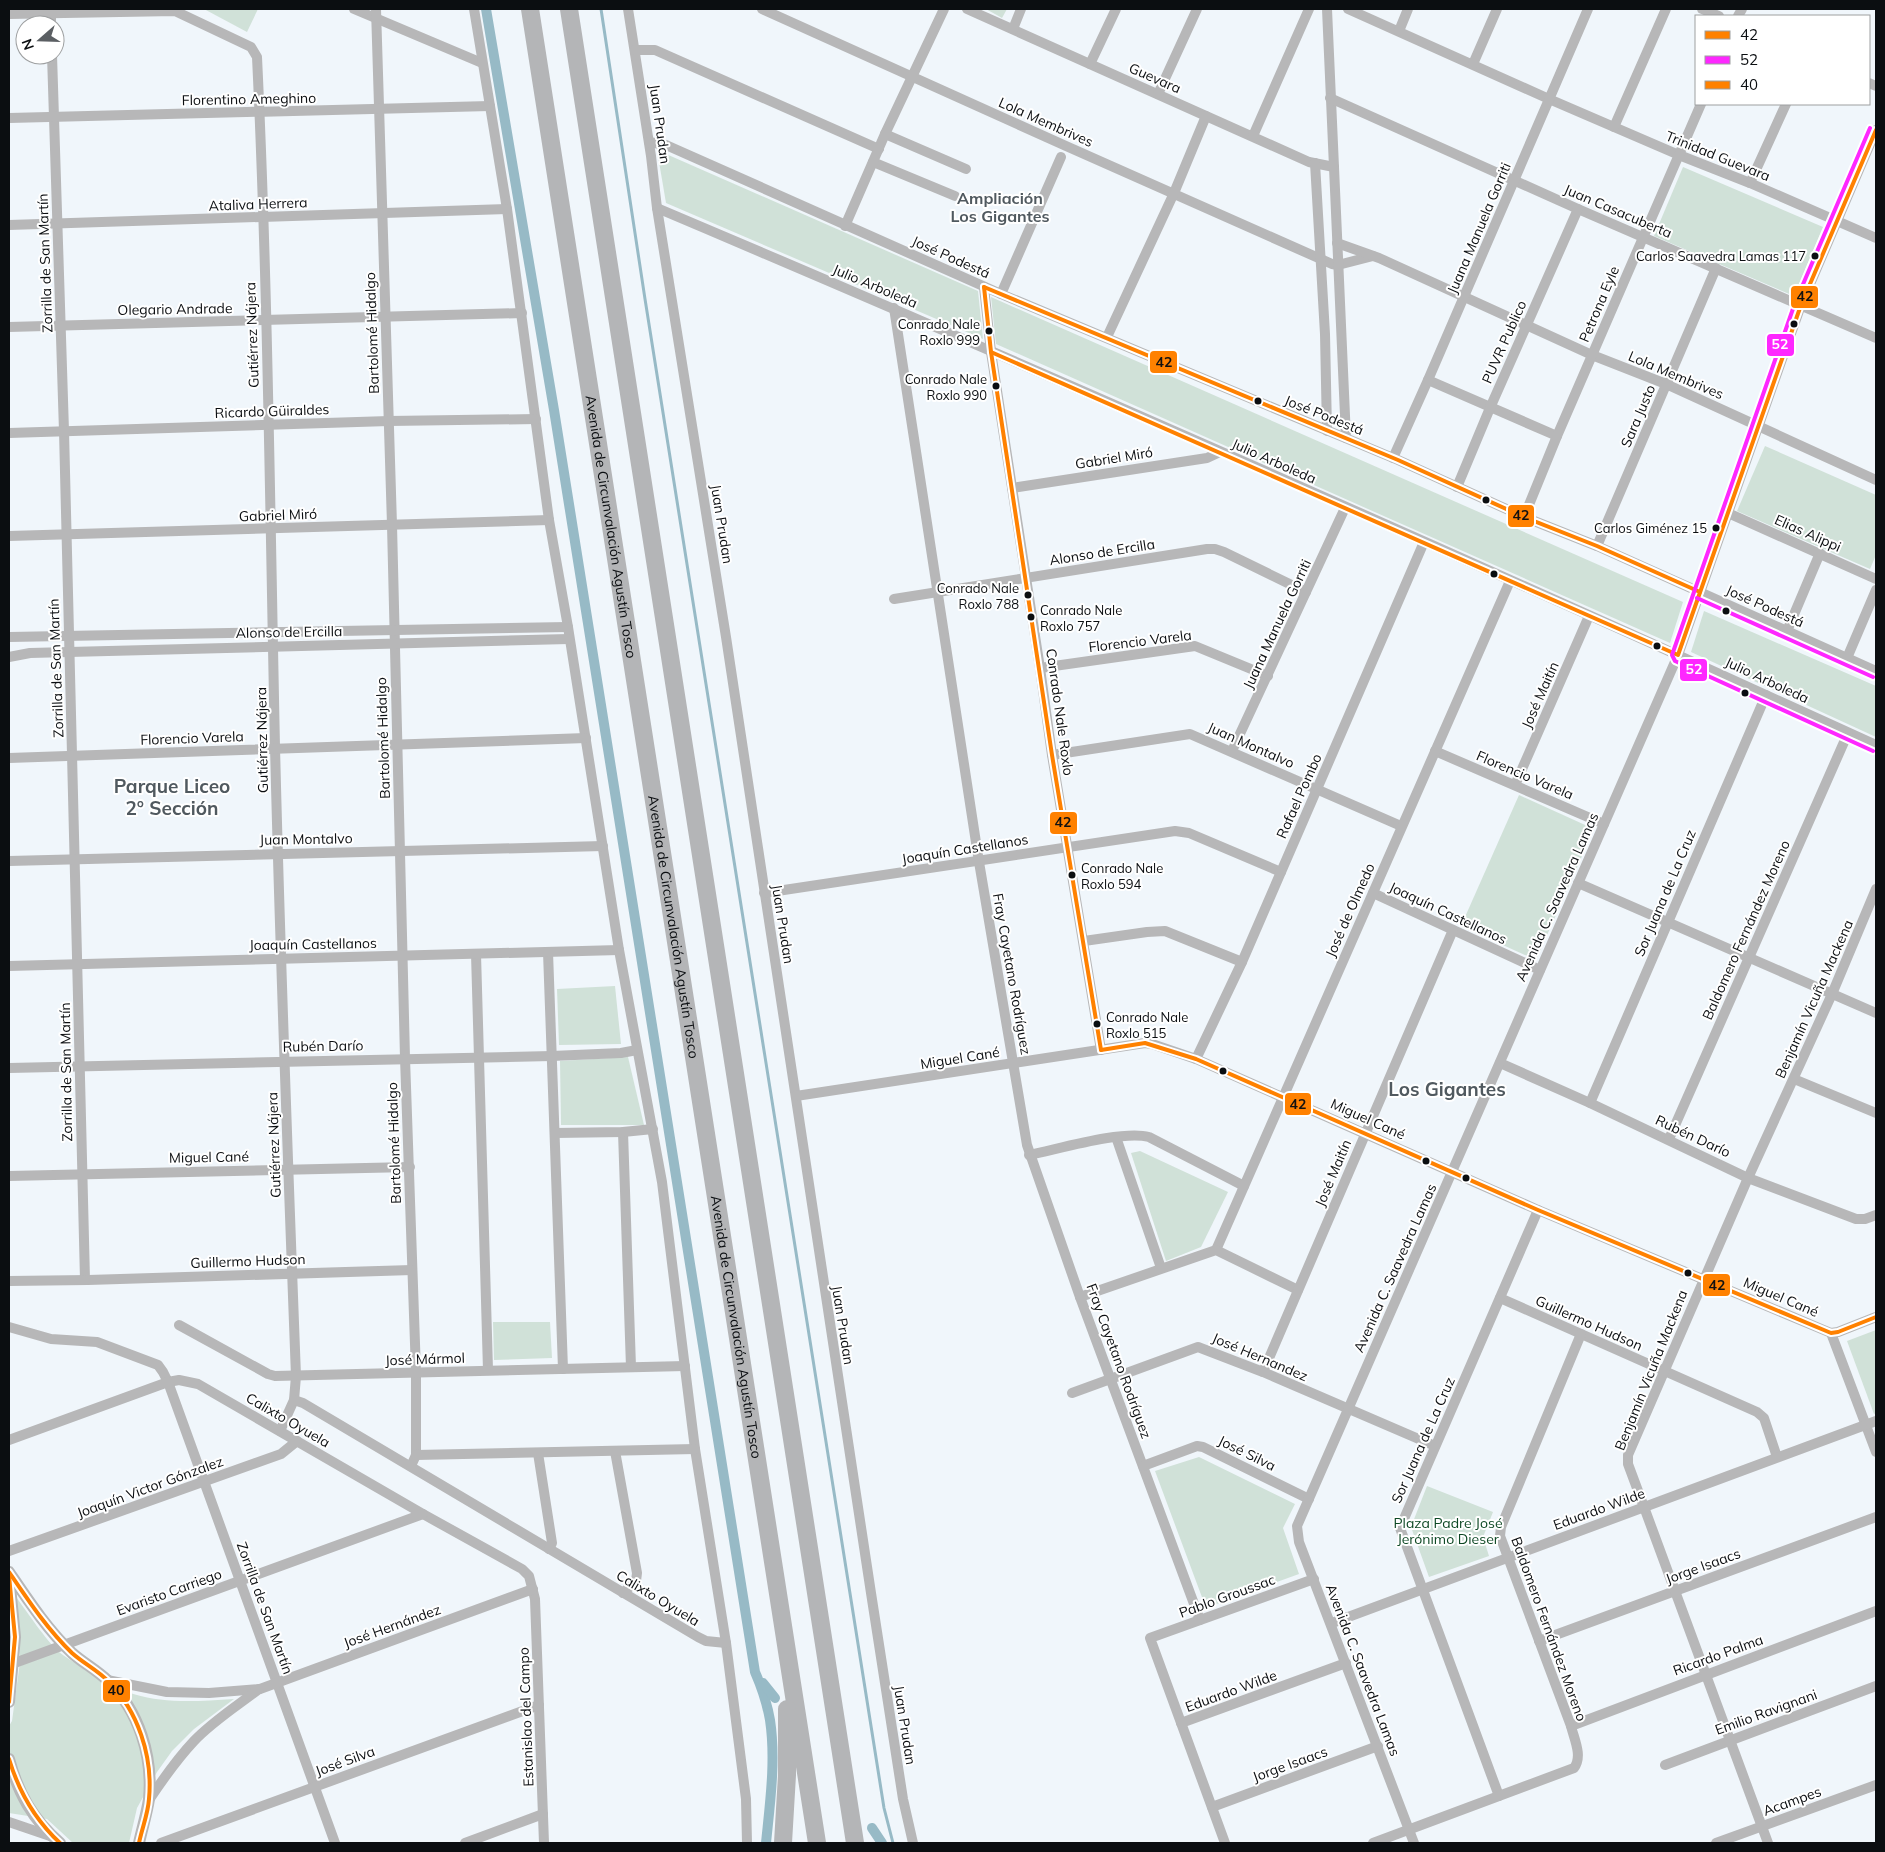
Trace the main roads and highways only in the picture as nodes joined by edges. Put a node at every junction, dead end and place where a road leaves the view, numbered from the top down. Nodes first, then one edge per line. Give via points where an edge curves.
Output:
1 (530, 9) edge
2 (569, 9) edge
3 (786, 1646) junction
4 (832, 1699) junction
5 (783, 1843) edge
6 (817, 1843) edge
7 (855, 1843) edge
8 (867, 1843) edge

1 - 3 highway, Avenida de Circunvalación Agustín Tosco
2 - 4 highway
3 - 5 highway via 787,1775
3 - 6 highway, Avenida de Circunvalación Agustín Tosco
4 - 7 highway
4 - 8 highway via 849,1740

